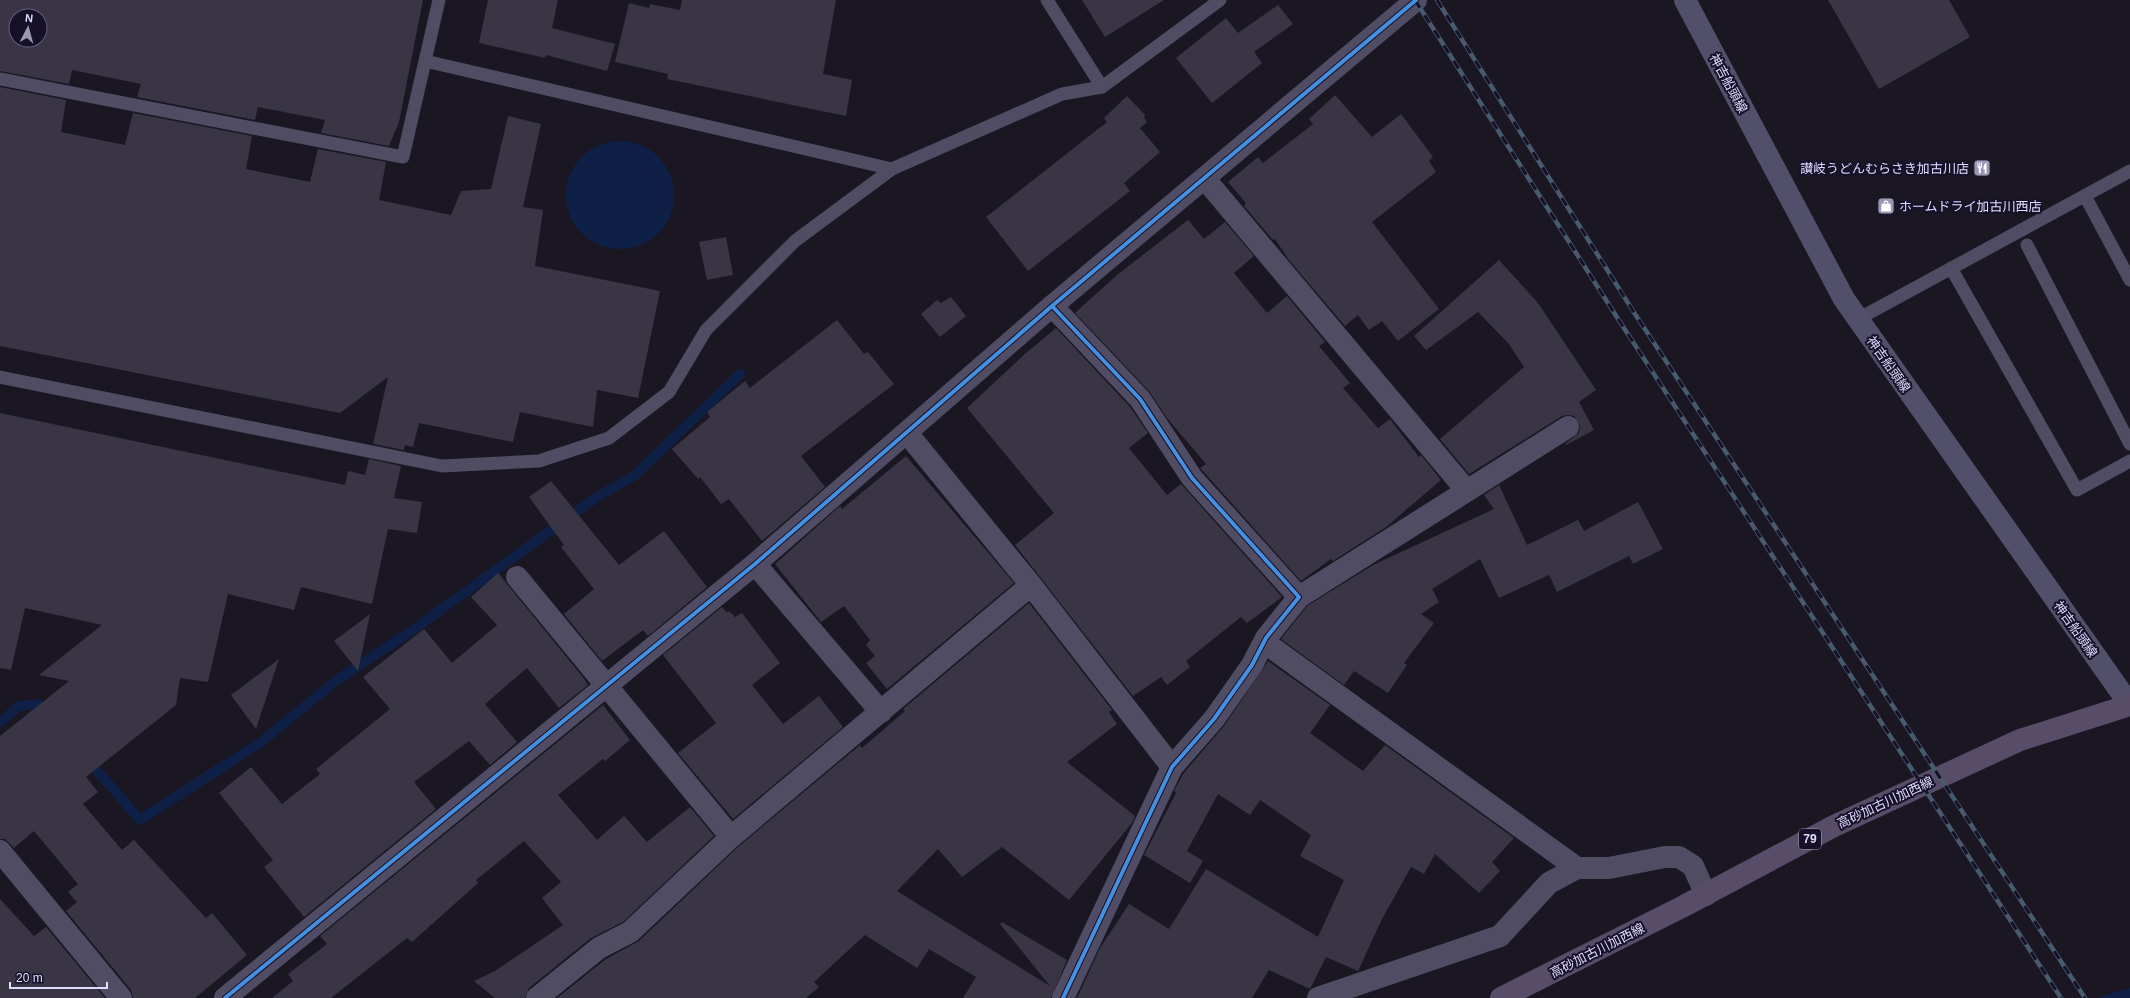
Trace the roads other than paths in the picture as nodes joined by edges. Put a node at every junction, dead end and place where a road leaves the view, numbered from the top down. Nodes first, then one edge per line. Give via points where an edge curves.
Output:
1 (439, 0) edge
2 (1047, 0) edge
3 (1220, 0) edge
4 (1416, 0) edge
5 (1685, 0) edge
6 (425, 61) junction
7 (0, 79) edge
8 (1102, 87) junction
9 (892, 169) junction
10 (2130, 171) edge
11 (1205, 179) junction
12 (2085, 196) junction
13 (2027, 245) dead end
14 (1951, 268) junction
15 (2130, 280) edge
16 (1052, 306) junction
17 (1858, 319) junction
18 (0, 377) edge
19 (1568, 427) dead end
20 (907, 433) junction
21 (2130, 444) edge
22 (2128, 466) edge
23 (1467, 491) junction
24 (755, 564) junction
25 (517, 577) dead end
26 (1031, 585) junction
27 (1299, 597) junction
28 (1264, 642) junction
29 (606, 687) junction
30 (2130, 705) edge
31 (881, 712) junction
32 (1172, 767) junction
33 (732, 837) junction
34 (0, 851) edge
35 (1577, 868) junction
36 (1706, 895) junction
37 (121, 998) edge
38 (225, 998) edge
39 (537, 998) edge
40 (1063, 998) edge
41 (1318, 998) edge
42 (1501, 998) edge

1 - 6 lane
2 - 8 lane
3 - 8 lane
4 - 11 street
5 - 17 main road, 神吉船頭線 via 1844,299
6 - 7 lane via 403,157
6 - 9 lane
8 - 9 lane via 1062,94
9 - 18 lane via 796,241 706,330 669,392 609,438 539,461 442,466
10 - 12 lane
11 - 16 street
11 - 23 street
12 - 14 lane
12 - 15 lane
13 - 21 lane
14 - 17 lane
14 - 22 lane via 2077,490
16 - 20 street
16 - 27 street via 1140,399 1192,478
17 - 30 main road, 神吉船頭線
19 - 23 street
20 - 24 street
20 - 26 street
23 - 27 street
24 - 29 street
24 - 31 street
25 - 29 street
26 - 31 street
26 - 32 street
27 - 28 street
28 - 32 street via 1252,665 1214,718
28 - 35 street
29 - 33 street
29 - 38 street
30 - 36 main road, 高砂加古川加西線 / 79 via 2020,740 1834,826
31 - 33 street
32 - 40 street
33 - 39 street via 630,932 599,948
34 - 37 street
35 - 36 street via 1609,868 1665,857 1679,857 1693,866
35 - 41 street via 1550,883 1500,936
36 - 42 main road, 高砂加古川加西線 / 79

